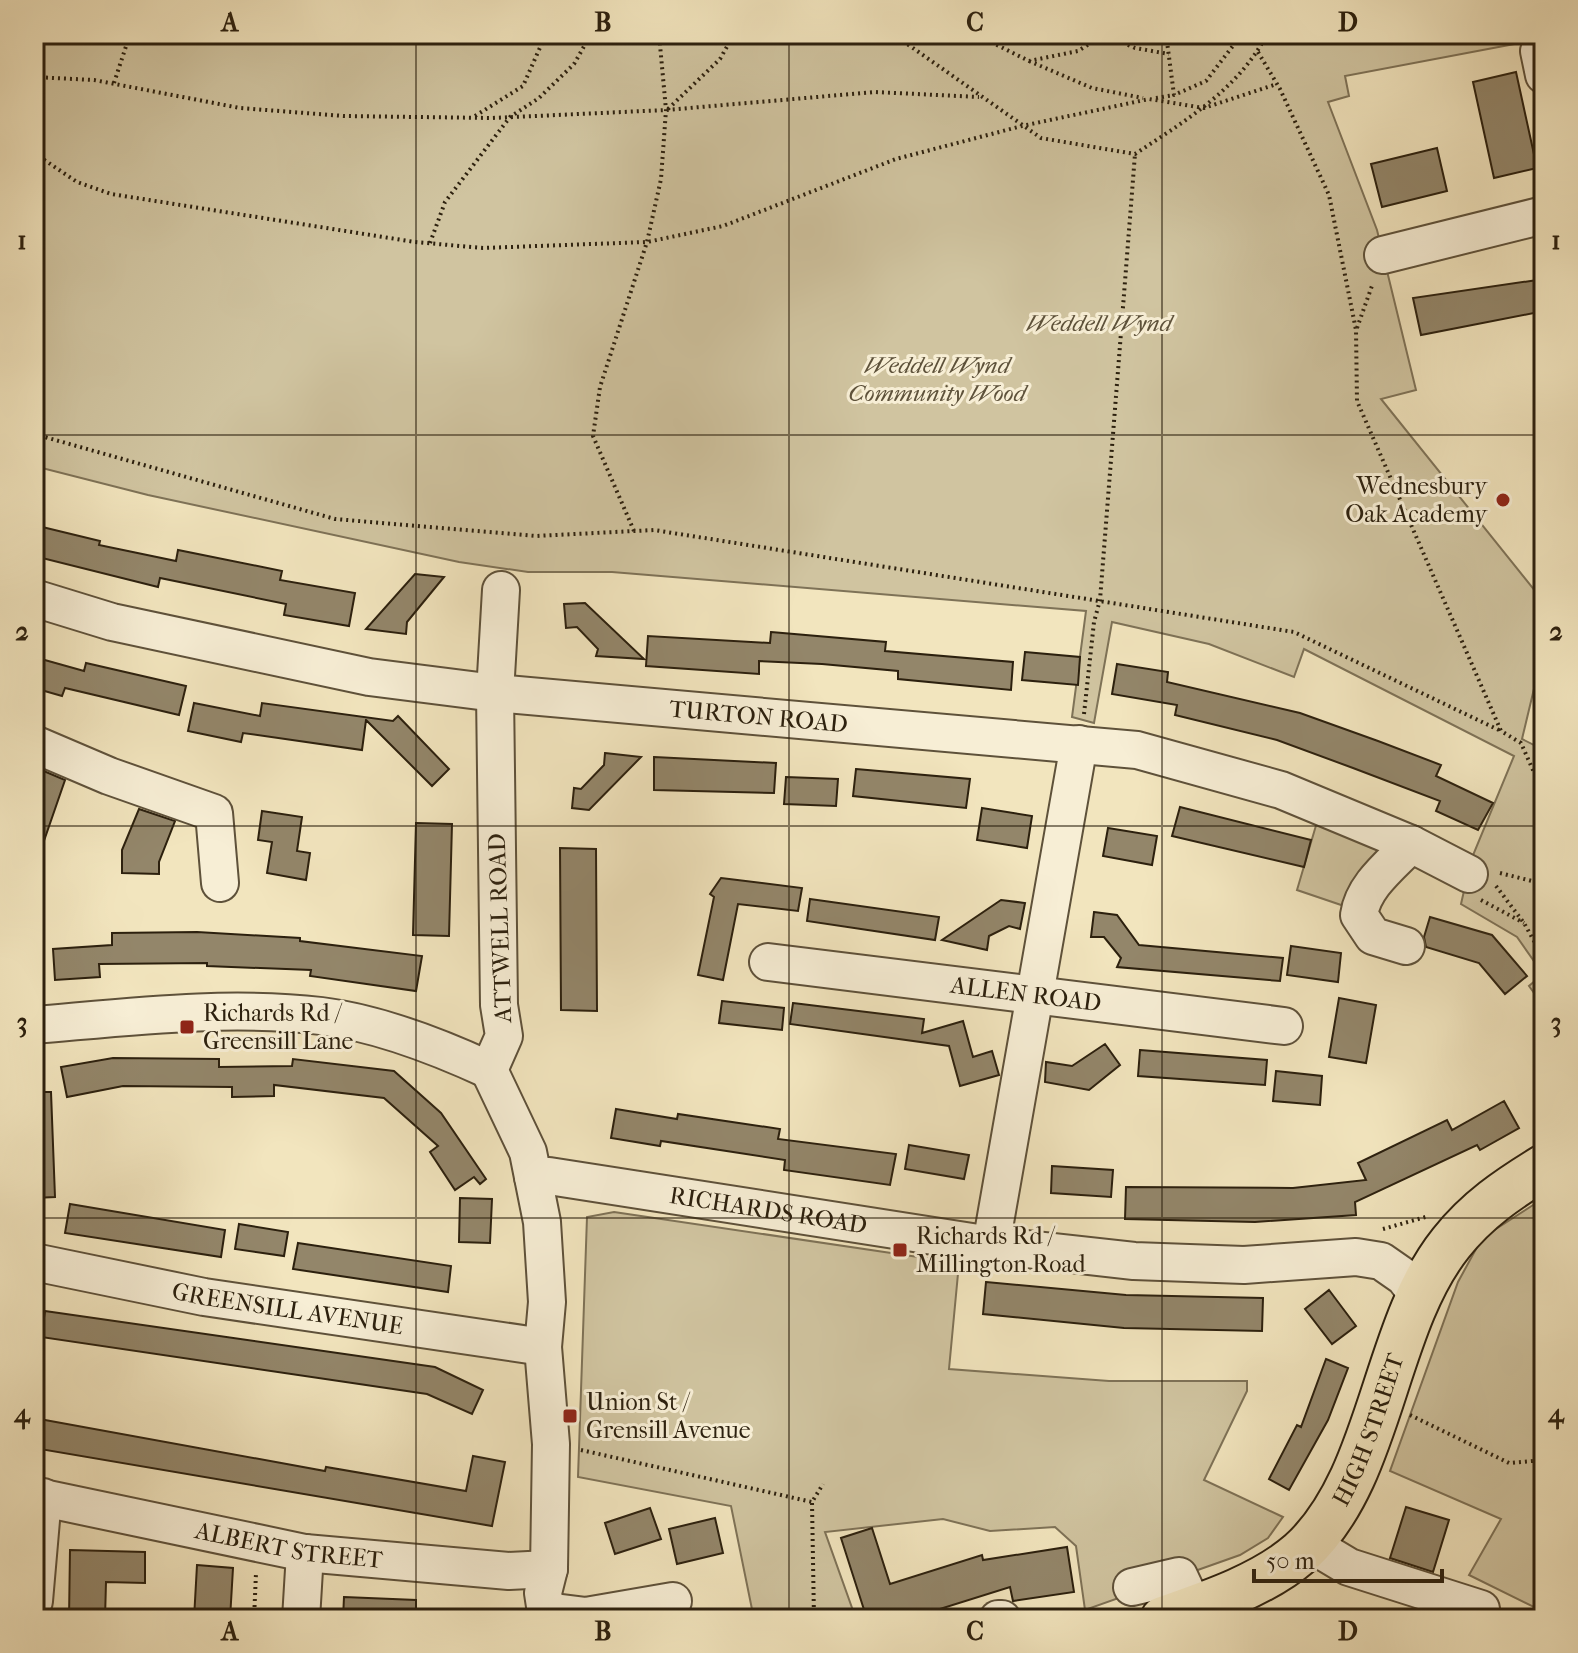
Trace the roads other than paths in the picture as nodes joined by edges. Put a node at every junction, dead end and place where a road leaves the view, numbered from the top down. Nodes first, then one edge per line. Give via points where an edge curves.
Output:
1 (1544, 215) edge
2 (1383, 255) road end
3 (501, 590) dead end
4 (34, 598) edge
5 (495, 693) junction
6 (34, 744) edge
7 (1079, 744) junction
8 (1411, 844) junction
9 (1480, 876) road end
10 (220, 883) dead end
11 (1406, 946) dead end
12 (768, 962) dead end
13 (1035, 998) junction
14 (34, 1025) edge
15 (1284, 1026) dead end
16 (489, 1070) junction
17 (1544, 1167) edge
18 (533, 1177) junction
19 (991, 1245) junction
20 (34, 1262) edge
21 (1420, 1298) junction
22 (543, 1347) junction
23 (38, 1497) edge
24 (1309, 1543) junction
25 (305, 1553) junction
26 (549, 1569) junction
27 (1132, 1587) dead end
28 (34, 1601) edge
29 (673, 1601) dead end
30 (1481, 1609) dead end
31 (1178, 1614) edge
32 (546, 1615) edge
33 (301, 1619) edge

1 - 2 street
3 - 5 street, ATTWELL ROAD
4 - 5 street, TURTON ROAD via 112,622 294,663
5 - 7 street, TURTON ROAD
5 - 16 street, ATTWELL ROAD via 499,1005 504,1036
6 - 10 street via 214,813
7 - 8 street, TURTON ROAD via 1137,750 1281,790
7 - 13 street
8 - 9 street, TURTON ROAD
8 - 11 street via 1369,888 1359,915 1373,936
12 - 13 street, ALLEN ROAD
13 - 15 street, ALLEN ROAD
13 - 19 street
14 - 16 street via 202,1011 322,1016 437,1046
16 - 18 street via 528,1152
17 - 21 main road, HIGH STREET via 1441,1230
18 - 19 street, RICHARDS ROAD
18 - 22 street via 547,1302
19 - 21 street, RICHARDS ROAD via 1192,1264 1356,1257 1381,1261 1404,1277
20 - 22 street, GREENSILL AVENUE via 204,1297
21 - 24 main road, HIGH STREET via 1359,1459 1331,1515
22 - 26 street via 551,1444
23 - 25 street, ALBERT STREET
23 - 28 street
24 - 30 street via 1349,1567
24 - 31 main road, HIGH STREET via 1281,1568
25 - 26 street, ALBERT STREET via 495,1570
25 - 33 street
26 - 32 street via 543,1593
27 - 31 street via 1179,1576
29 - 32 street via 586,1616

